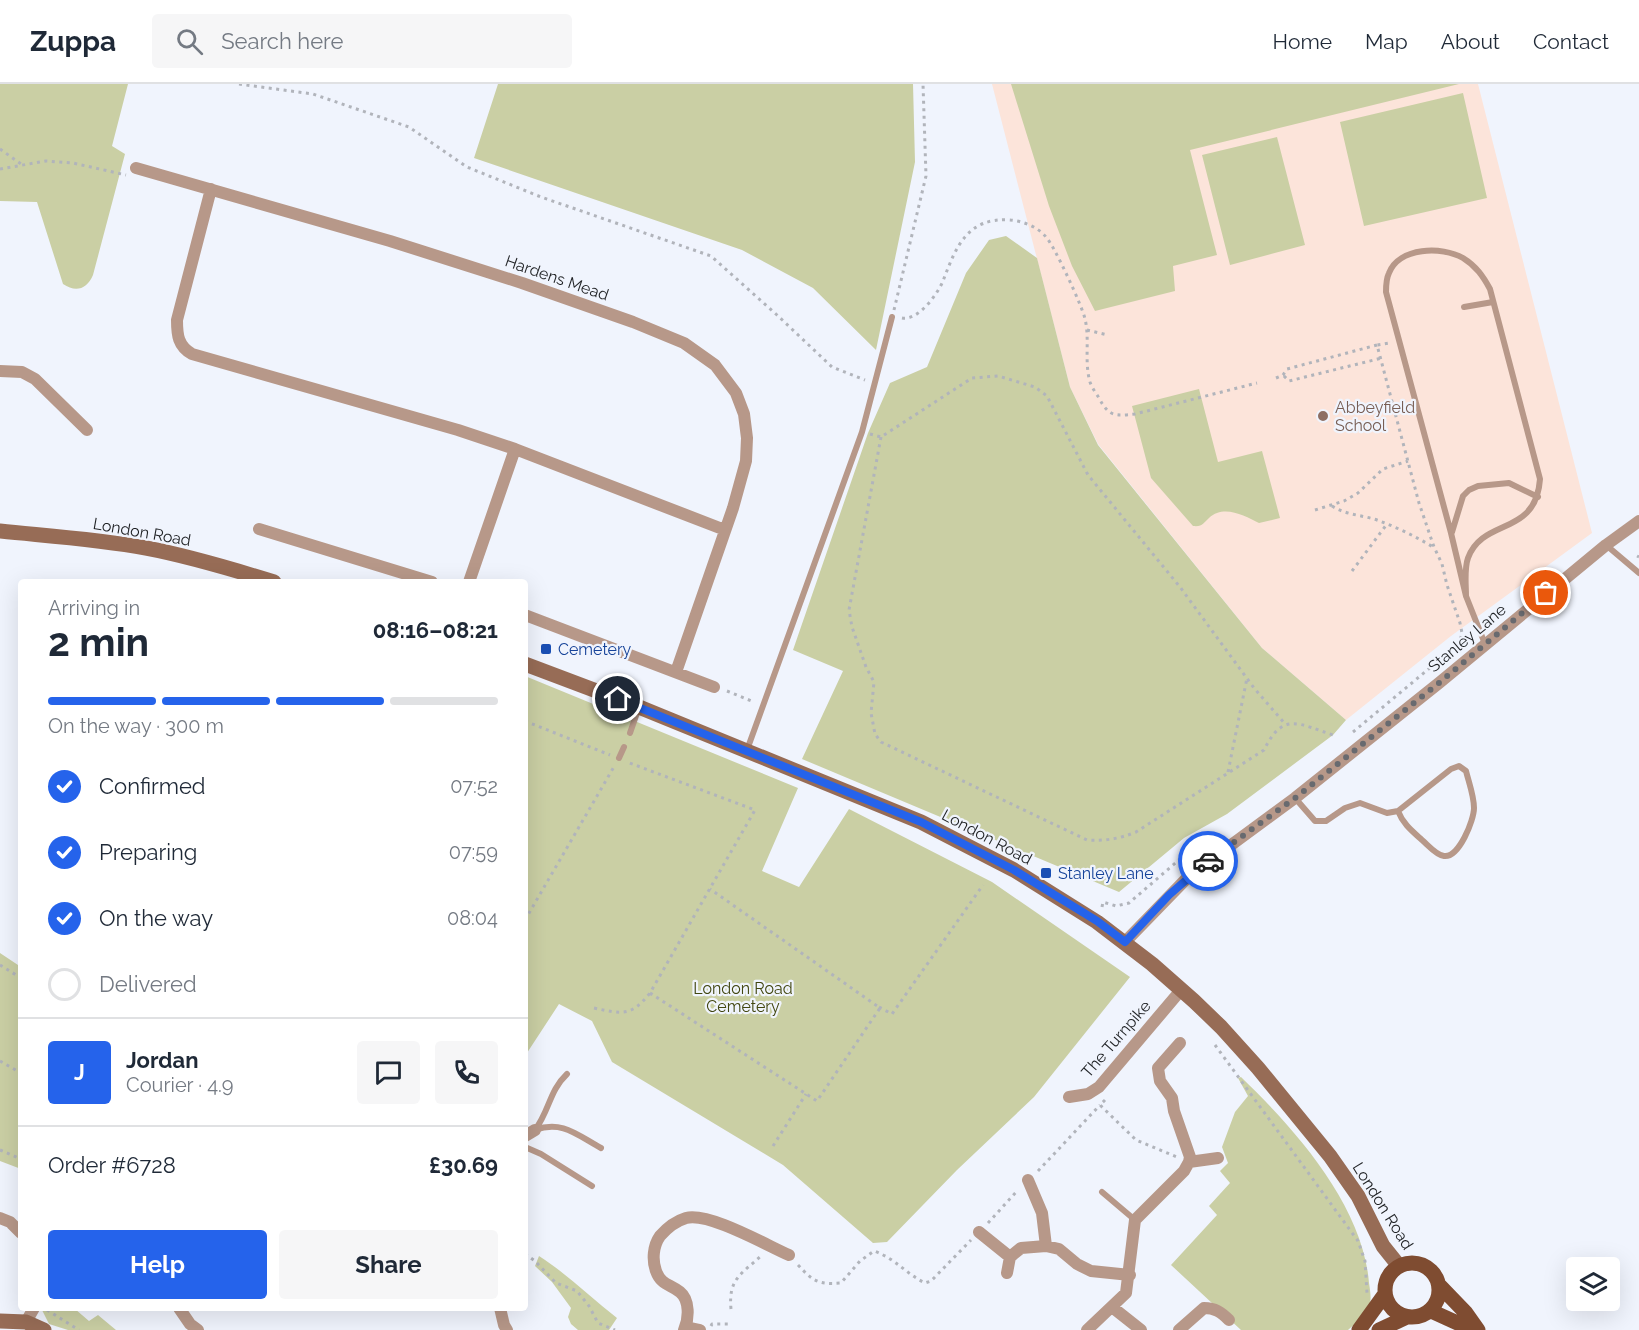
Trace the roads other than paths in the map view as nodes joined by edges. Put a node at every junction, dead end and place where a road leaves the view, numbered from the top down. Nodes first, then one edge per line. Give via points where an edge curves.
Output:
1 (136, 168) road end
2 (211, 189) junction
3 (1493, 302) junction
4 (1464, 307) dead end
5 (892, 317) road end
6 (0, 371) edge
7 (87, 430) dead end
8 (515, 449) junction
9 (1538, 497) junction
10 (1639, 521) edge
11 (259, 529) dead end
12 (725, 530) junction
13 (0, 531) edge
14 (1452, 533) junction
15 (1606, 545) junction
16 (1639, 573) edge
17 (264, 579) edge
18 (422, 579) edge
19 (470, 579) edge
20 (1466, 596) junction
21 (528, 616) edge
22 (1485, 644) junction
23 (528, 665) edge
24 (676, 672) junction
25 (714, 687) road end
26 (639, 707) junction
27 (630, 733) dead end
28 (624, 747) dead end
29 (747, 750) junction
30 (619, 758) road end
31 (1295, 798) junction
32 (1398, 811) junction
33 (1125, 942) junction
34 (1181, 990) junction
35 (1180, 1043) dead end
36 (567, 1074) dead end
37 (1069, 1096) dead end
38 (530, 1133) edge
39 (528, 1148) edge
40 (600, 1148) dead end
41 (1218, 1158) dead end
42 (1189, 1162) junction
43 (1028, 1180) road end
44 (592, 1186) dead end
45 (1102, 1192) dead end
46 (0, 1218) edge
47 (1135, 1220) junction
48 (18, 1230) edge
49 (979, 1232) road end
50 (1046, 1246) junction
51 (789, 1255) road end
52 (1010, 1257) junction
53 (1399, 1266) junction
54 (1007, 1273) dead end
55 (1130, 1275) junction
56 (1440, 1286) junction
57 (1385, 1294) junction
58 (1112, 1307) junction
59 (32, 1311) edge
60 (181, 1311) edge
61 (501, 1311) edge
62 (1431, 1311) junction
63 (1407, 1317) junction
64 (1229, 1320) dead end
65 (0, 1321) edge
66 (26, 1322) junction
67 (685, 1328) edge
68 (44, 1330) edge
69 (198, 1330) edge
70 (507, 1330) edge
71 (700, 1330) edge
72 (1087, 1330) edge
73 (1141, 1330) edge
74 (1179, 1330) edge
75 (1359, 1330) edge
76 (1379, 1330) edge
77 (1473, 1330) edge
78 (1478, 1330) edge

1 - 2 street, Hardens Mead
2 - 8 street via 178,313 178,336 186,350
2 - 12 street, Hardens Mead via 522,283 633,322 697,351 731,384 747,427 746,461
3 - 4 lane
3 - 9 lane via 1538,470
3 - 14 lane via 1483,276 1465,259 1440,251 1407,256 1396,262 1386,281
5 - 29 lane via 862,432
6 - 7 street via 22,372 35,379
8 - 12 street
8 - 19 street
9 - 14 lane via 1509,483 1478,486 1463,496
9 - 20 lane via 1521,519 1492,532 1477,544 1467,559
10 - 15 street, Stanley Lane
11 - 18 street
12 - 24 street, Hardens Mead
13 - 17 street, London Road via 146,548
14 - 20 lane
15 - 16 lane
15 - 22 street, Stanley Lane
20 - 22 lane
21 - 24 street
22 - 31 street, Stanley Lane
23 - 26 street, London Road
24 - 25 street
26 - 27 lane
26 - 29 street, London Road
28 - 30 lane
29 - 33 street, London Road via 971,847 1097,921
31 - 32 lane via 1315,821 1326,821 1360,803 1387,813
31 - 33 street, Stanley Lane via 1189,876
32 - 32 lane via 1451,769 1459,766 1466,771 1474,808 1458,850 1452,855 1436,852 1401,820
33 - 34 street, London Road
34 - 37 street, The Turnpike via 1099,1087 1088,1094
34 - 53 street, London Road via 1221,1027 1303,1122 1358,1196 1383,1246
35 - 42 street via 1157,1072 1171,1096
36 - 38 lane via 556,1084 544,1118
38 - 40 lane via 556,1125
39 - 44 lane
41 - 42 street
42 - 47 street
43 - 50 street via 1042,1213
45 - 47 lane
46 - 48 street
47 - 55 street
49 - 52 street
50 - 52 street via 1021,1248
50 - 55 street via 1059,1249 1091,1270
51 - 67 street via 711,1219 687,1218 667,1228 655,1243 654,1262 657,1274 666,1285 680,1292 688,1305
52 - 54 street
53 - 56 main road, London Road via 1425,1266
53 - 57 main road, London Road via 1388,1278
55 - 58 street via 1126,1293
56 - 62 main road via 1440,1298
56 - 78 main road, London Road
57 - 63 main road via 1392,1309
57 - 75 main road, London Road
58 - 72 street
58 - 73 street
59 - 66 street
60 - 69 street
61 - 70 street
62 - 63 main road via 1424,1316
62 - 77 main road
63 - 76 main road
64 - 74 street via 1221,1312 1204,1308
65 - 66 street
66 - 68 street
67 - 71 street

